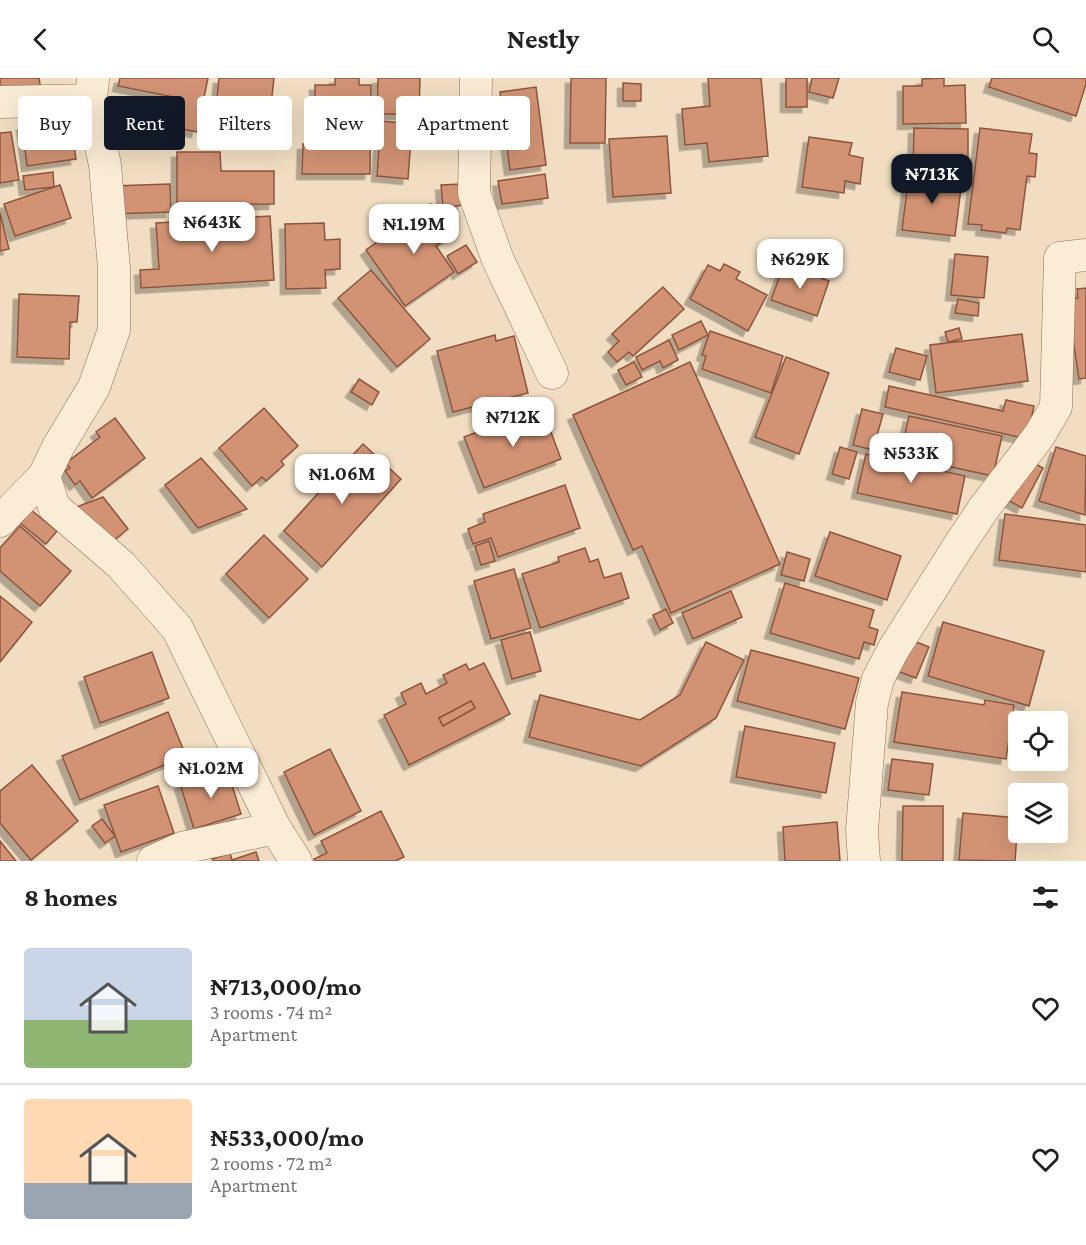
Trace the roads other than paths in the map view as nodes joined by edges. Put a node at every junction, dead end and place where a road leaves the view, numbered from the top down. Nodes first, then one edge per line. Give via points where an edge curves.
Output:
1 (476, 78) edge
2 (92, 89) edge
3 (0, 102) edge
4 (1086, 255) edge
5 (552, 373) dead end
6 (44, 476) junction
7 (0, 520) edge
8 (275, 828) junction
9 (153, 861) edge
10 (296, 861) edge
11 (864, 861) edge

1 - 5 street via 474,193 498,260
2 - 3 street
2 - 6 street via 105,165 114,268 114,330 94,387
4 - 11 street via 1060,258 1056,407 965,537 878,679 872,703 861,830
6 - 7 street
6 - 8 street via 54,507 121,565 177,628
8 - 9 street via 182,848
8 - 10 street

